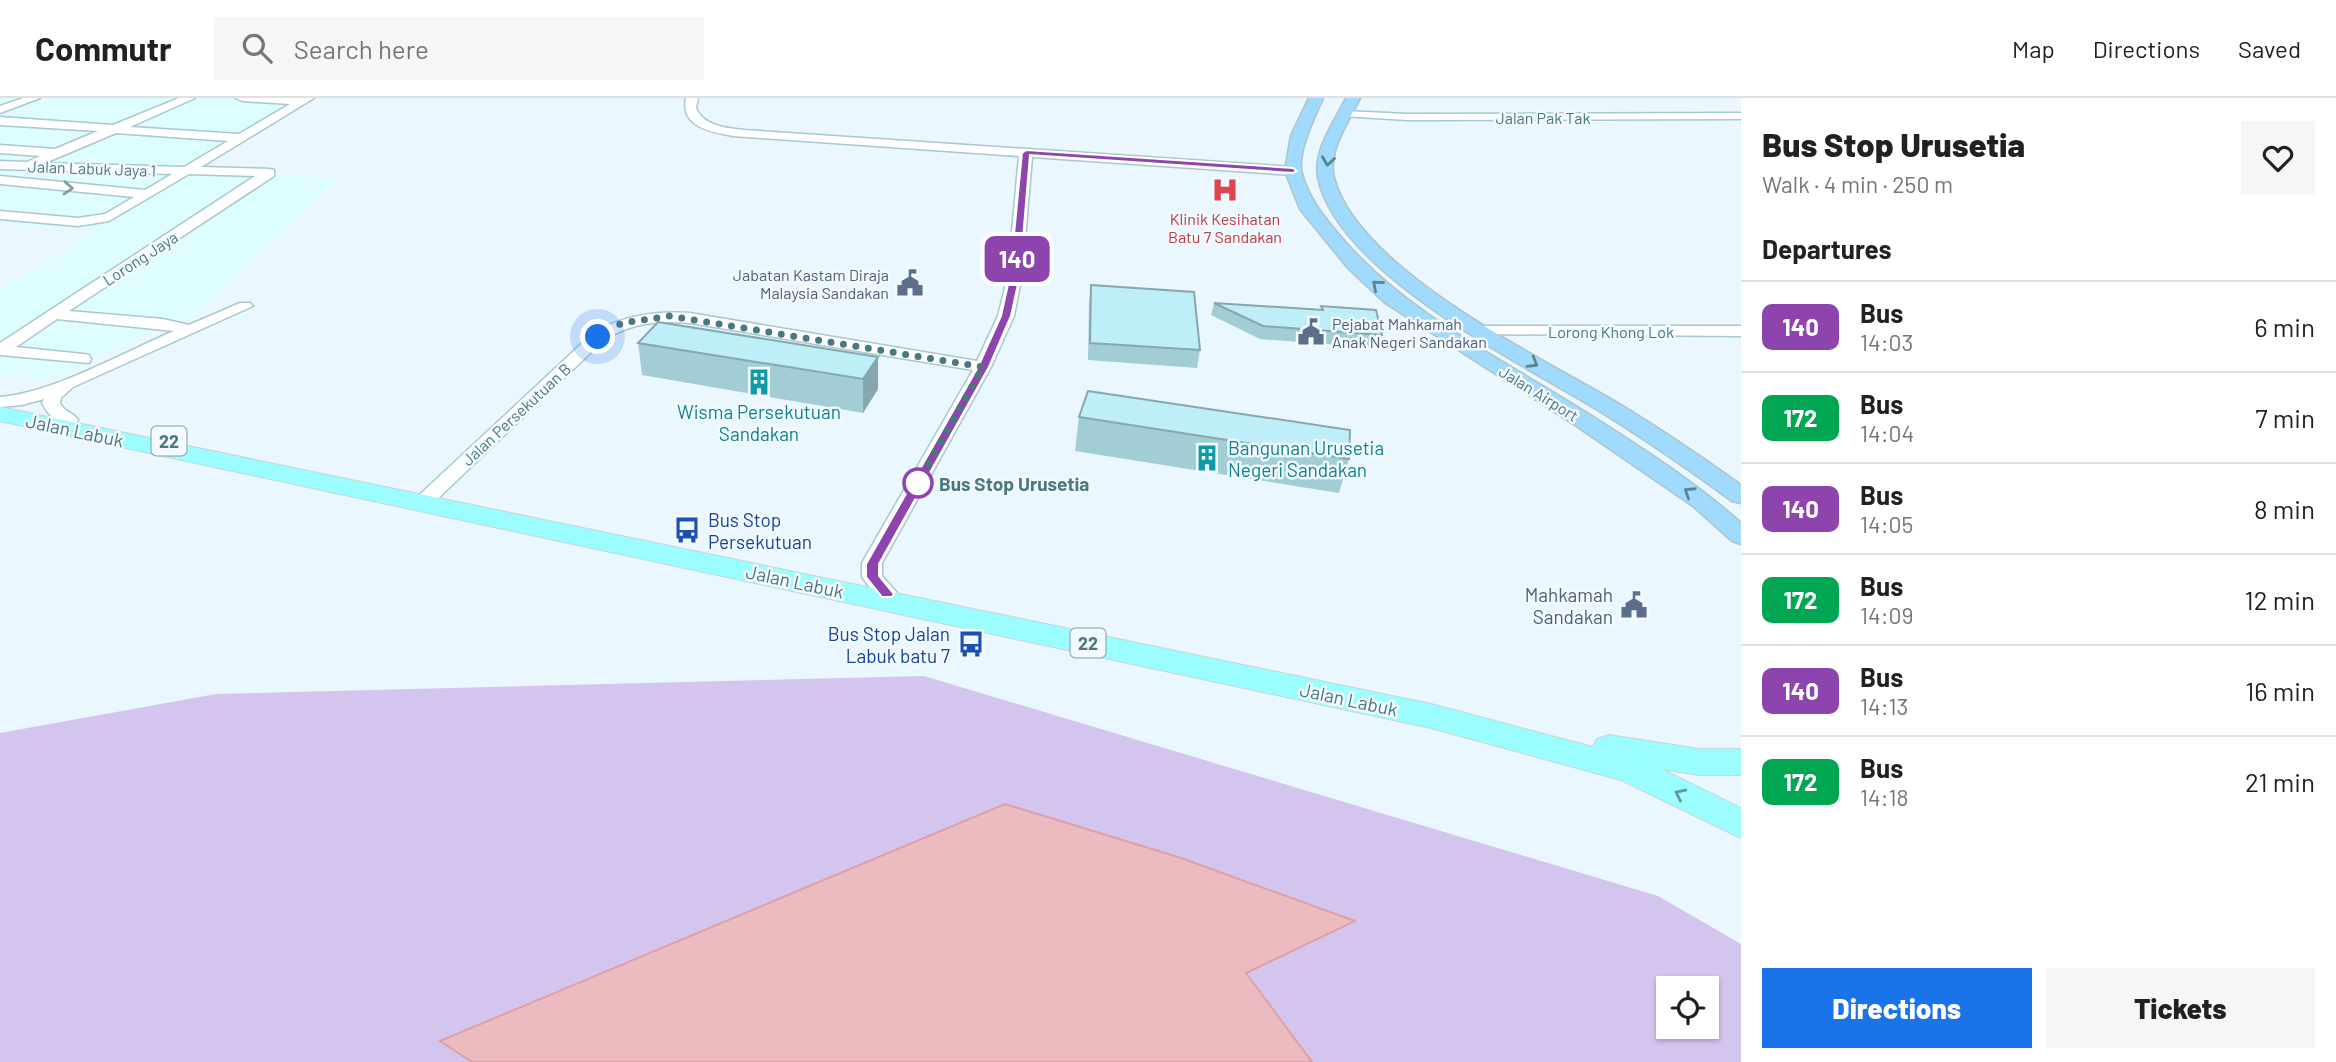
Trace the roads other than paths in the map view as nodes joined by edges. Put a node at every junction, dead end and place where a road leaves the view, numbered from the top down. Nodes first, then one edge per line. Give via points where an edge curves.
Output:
1 (34, 98) edge
2 (189, 98) edge
3 (242, 98) edge
4 (692, 98) edge
5 (1316, 98) edge
6 (305, 100) edge
7 (1349, 106) edge
8 (0, 110) edge
9 (1741, 116) edge
10 (0, 121) edge
11 (112, 130) junction
12 (241, 138) junction
13 (0, 149) edge
14 (59, 153) junction
15 (1026, 153) junction
16 (200, 162) junction
17 (0, 165) edge
18 (24, 166) junction
19 (185, 171) junction
20 (1293, 171) junction
21 (0, 174) edge
22 (0, 180) edge
23 (147, 194) junction
24 (0, 215) edge
25 (245, 306) dead end
26 (54, 314) junction
27 (191, 330) junction
28 (1481, 331) junction
29 (1741, 331) edge
30 (0, 350) edge
31 (83, 359) dead end
32 (983, 367) junction
33 (66, 385) junction
34 (0, 404) edge
35 (0, 414) edge
36 (69, 420) junction
37 (1741, 496) edge
38 (426, 500) junction
39 (1741, 536) edge
40 (887, 594) junction
41 (1741, 762) edge
42 (1741, 824) edge

1 - 8 street
2 - 11 street
3 - 6 street
4 - 15 street via 691,116 727,132
5 - 20 main road via 1299,136
6 - 12 street
7 - 9 street, Jalan Pak Tak via 1407,117
7 -> 28 main road, Jalan Airport via 1325,164 1329,186 1345,218 1404,276
10 - 11 street
11 - 12 street
11 - 14 street
12 - 16 street
13 - 14 street
14 - 16 street
14 - 18 street
15 - 20 street
15 - 32 street via 1015,275 1006,316
16 - 19 street
17 - 18 street, Jalan Labuk Jaya 1
18 - 19 street, Jalan Labuk Jaya 1
18 - 21 street
19 - 23 street
19 - 26 street, Lorong Jaya via 269,174
39 -> 20 main road, Jalan Airport via 1702,501 1583,420 1391,298 1315,220
22 -> 23 street
23 - 24 street via 109,217 95,220
25 - 27 street
26 - 27 street
26 - 30 street
27 - 33 street
28 - 29 street, Lorong Khong Lok
28 -> 37 main road, Jalan Airport via 1612,409
30 - 31 street
32 - 38 street, Jalan Persekutuan B via 690,318 638,319 598,337
32 - 40 street via 872,564 873,577
33 - 34 street
33 - 36 street via 51,403 56,414
34 - 36 highway, Jalan Labuk / 22
35 - 38 highway, Jalan Labuk / 22
36 - 38 highway, Jalan Labuk / 22
38 - 40 highway, Jalan Labuk / 22
42 -> 38 highway, Jalan Labuk / 22 via 1632,770 1432,716
40 - 41 highway, Jalan Labuk / 22 via 1630,752 1699,762

